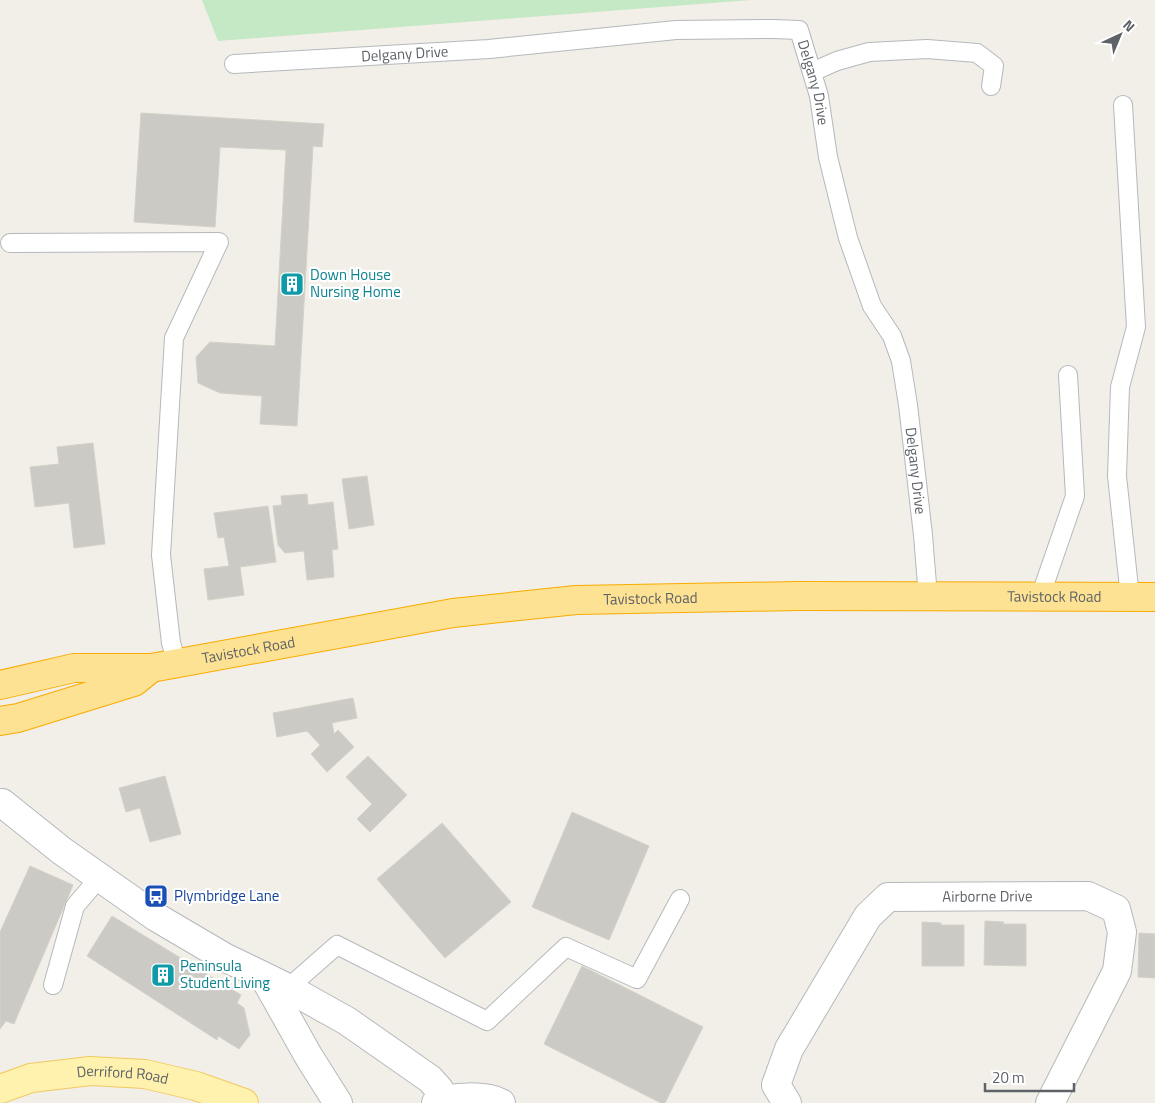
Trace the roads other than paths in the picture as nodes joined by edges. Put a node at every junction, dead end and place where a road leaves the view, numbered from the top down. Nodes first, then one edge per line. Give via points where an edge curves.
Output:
1 (234, 64) dead end
2 (812, 72) junction
3 (991, 86) dead end
4 (1123, 105) dead end
5 (10, 243) dead end
6 (1068, 375) dead end
7 (928, 597) junction
8 (1040, 597) junction
9 (1142, 597) edge
10 (177, 663) junction
11 (151, 668) junction
12 (0, 685) edge
13 (0, 722) edge
14 (1, 804) edge
15 (100, 878) junction
16 (680, 899) dead end
17 (276, 982) junction
18 (53, 985) dead end
19 (0, 1089) edge
20 (440, 1101) edge
21 (244, 1103) edge
22 (338, 1103) edge
23 (501, 1103) edge
24 (786, 1103) edge
25 (1050, 1103) edge

1 - 2 lane, Delgany Drive via 489,49 676,30 774,28 799,30
2 - 3 lane via 837,60 870,52 954,50 977,53 994,66
2 - 7 lane, Delgany Drive via 848,238 872,306 892,336 900,361 909,414
4 - 9 lane via 1136,327 1120,386 1117,476
5 - 10 lane via 219,242 174,338 161,555 171,642
6 - 8 lane via 1075,496
7 - 8 highway, Tavistock Road
7 - 10 highway, Tavistock Road via 576,600 453,612
8 - 9 highway, Tavistock Road
10 - 11 highway, Tavistock Road
11 - 12 highway, Tavistock Road via 74,668
11 - 13 highway, Tavistock Road via 134,682
14 - 15 street
15 - 17 street via 156,917 224,957
15 - 18 lane via 75,906
16 - 17 lane via 637,979 566,947 487,1021 337,946
17 - 20 street via 347,1021 416,1068 439,1089
17 - 22 street via 309,1057
19 - 21 main road, Derriford Road via 31,1078 90,1071 145,1074 196,1086
20 - 23 street via 475,1098
24 - 25 street, Airborne Drive via 776,1085 789,1050 868,916 888,897 1088,896 1116,910 1122,932 1117,971

